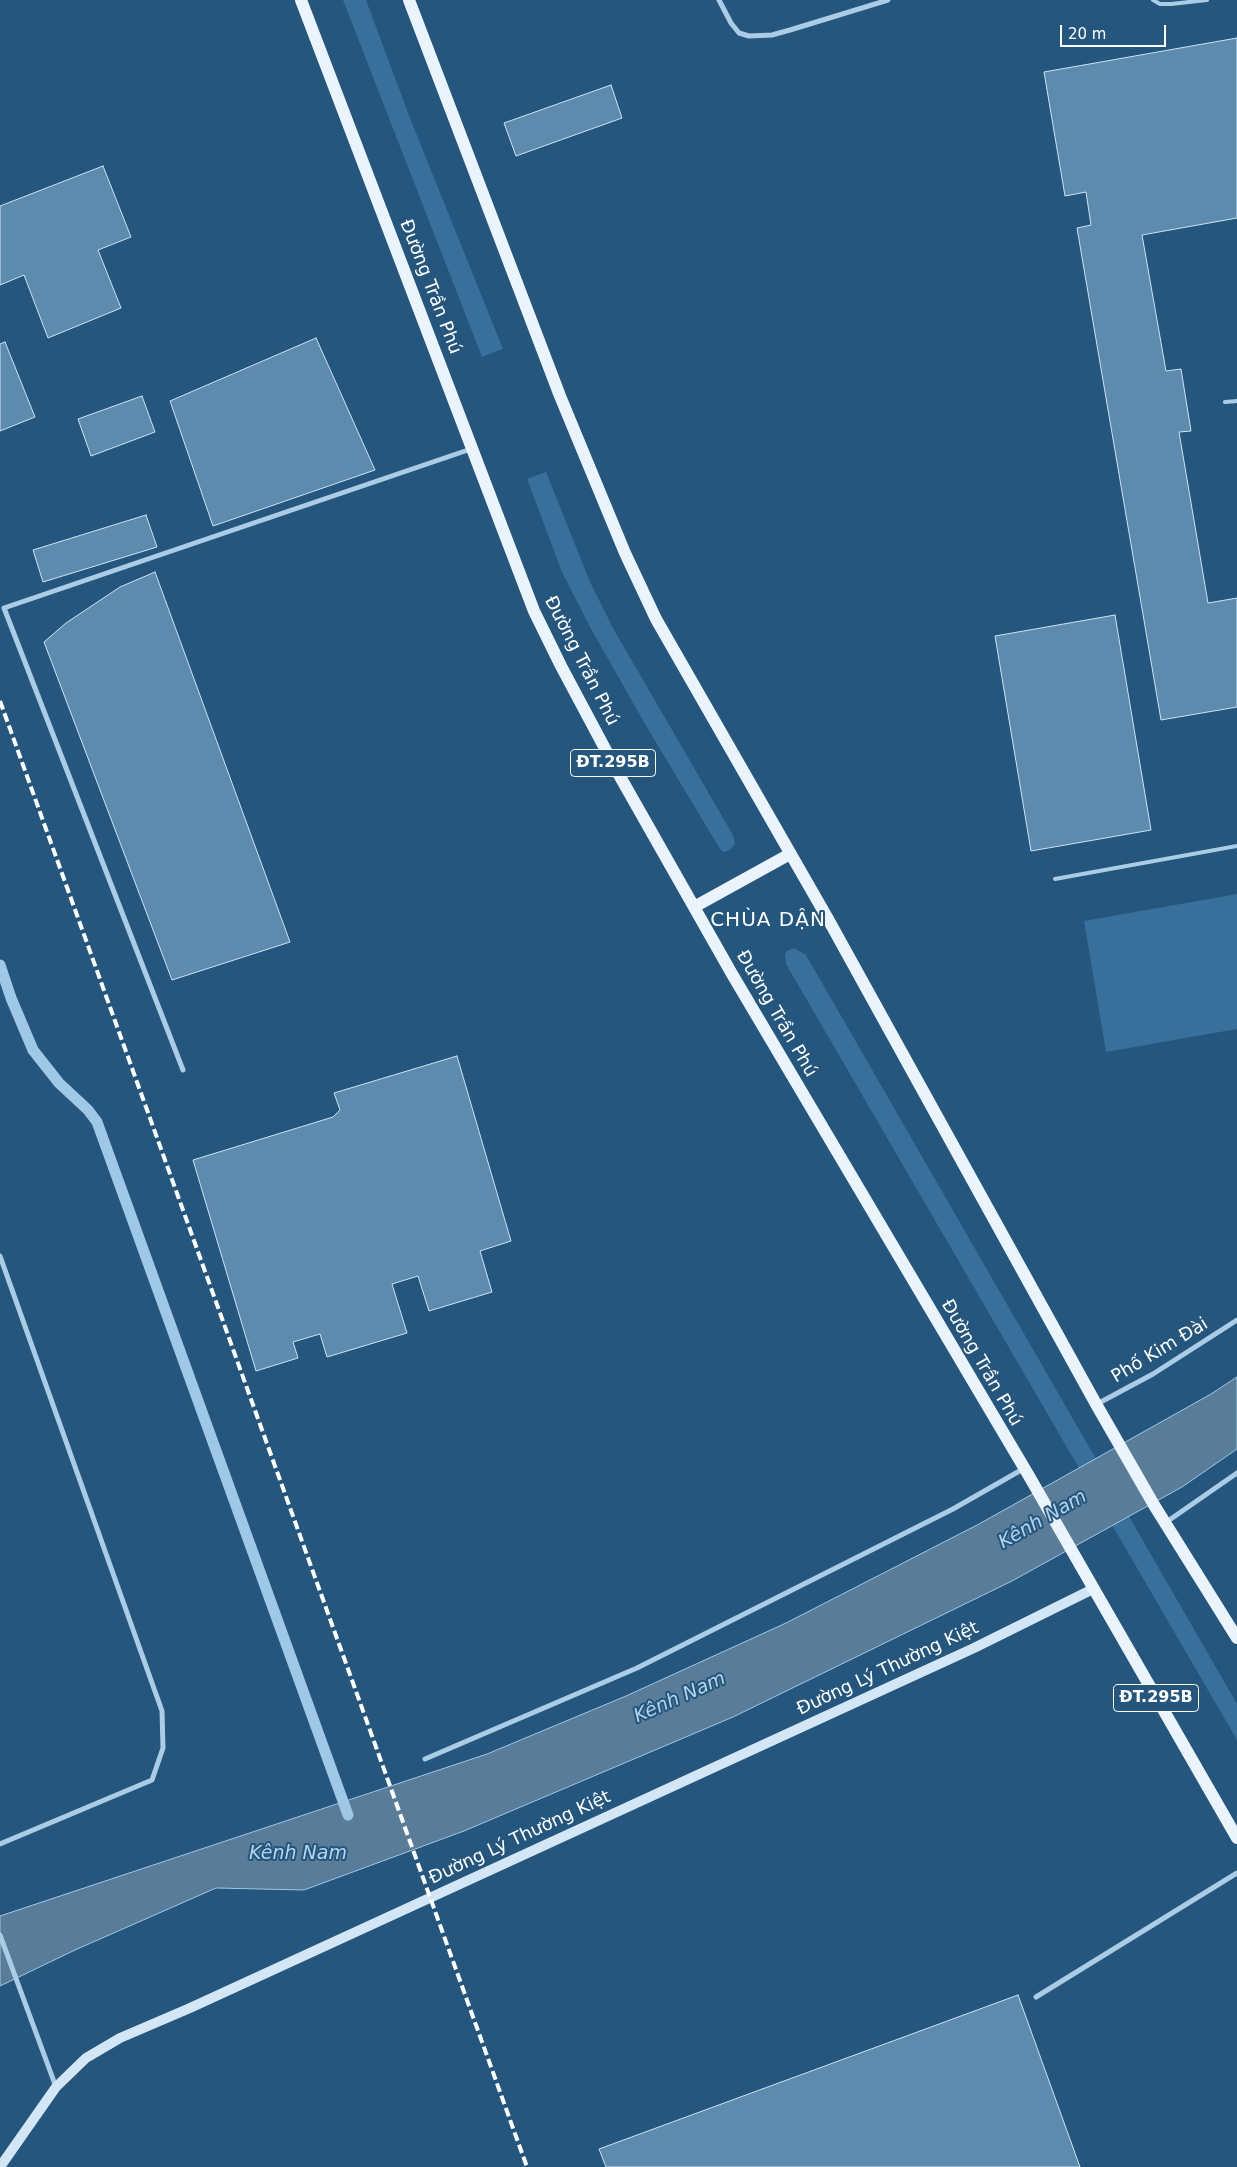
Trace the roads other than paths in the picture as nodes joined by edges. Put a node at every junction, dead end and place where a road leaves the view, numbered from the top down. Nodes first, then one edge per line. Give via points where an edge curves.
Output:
1 (301, 0) edge
2 (409, 0) edge
3 (719, 0) edge
4 (888, 0) edge
5 (1153, 0) edge
6 (1207, 0) edge
7 (1237, 401) edge
8 (1225, 402) dead end
9 (472, 448) junction
10 (1237, 846) edge
11 (790, 854) junction
12 (1055, 879) dead end
13 (694, 907) junction
14 (182, 1070) dead end
15 (0, 1256) edge
16 (1237, 1320) edge
17 (1096, 1404) junction
18 (1026, 1472) junction
19 (1237, 1473) edge
20 (1165, 1523) junction
21 (1093, 1589) junction
22 (1237, 1638) edge
23 (425, 1759) dead end
24 (1237, 1838) edge
25 (0, 1844) edge
26 (1237, 1873) edge
27 (0, 1936) edge
28 (1036, 1997) dead end
29 (56, 2086) junction
30 (0, 2167) edge

1 - 9 main road, Đường Trần Phú / ĐT.295B
2 - 11 main road via 560,396 625,554 661,627
3 - 4 street via 739,33 749,36 772,35
5 - 6 lane via 1160,4
7 - 8 lane
9 - 13 main road, Đường Trần Phú / ĐT.295B via 534,611 618,773
9 - 14 street via 4,608
10 - 12 lane
11 - 13 main road
11 - 17 main road
13 - 18 main road, Đường Trần Phú / ĐT.295B
15 - 25 street via 162,1711 163,1748 152,1780
16 - 17 street, Phố Kim Đài via 1153,1374
17 - 20 main road
18 - 21 main road, Đường Trần Phú / ĐT.295B
18 - 23 street via 638,1668
19 - 20 street
20 - 22 main road
21 - 24 main road, Đường Trần Phú / ĐT.295B
21 - 29 main road, Đường Lý Thường Kiệt via 965,1652 120,2038 86,2058
26 - 28 street
27 - 29 street
29 - 30 main road, Đường Lý Thường Kiệt

